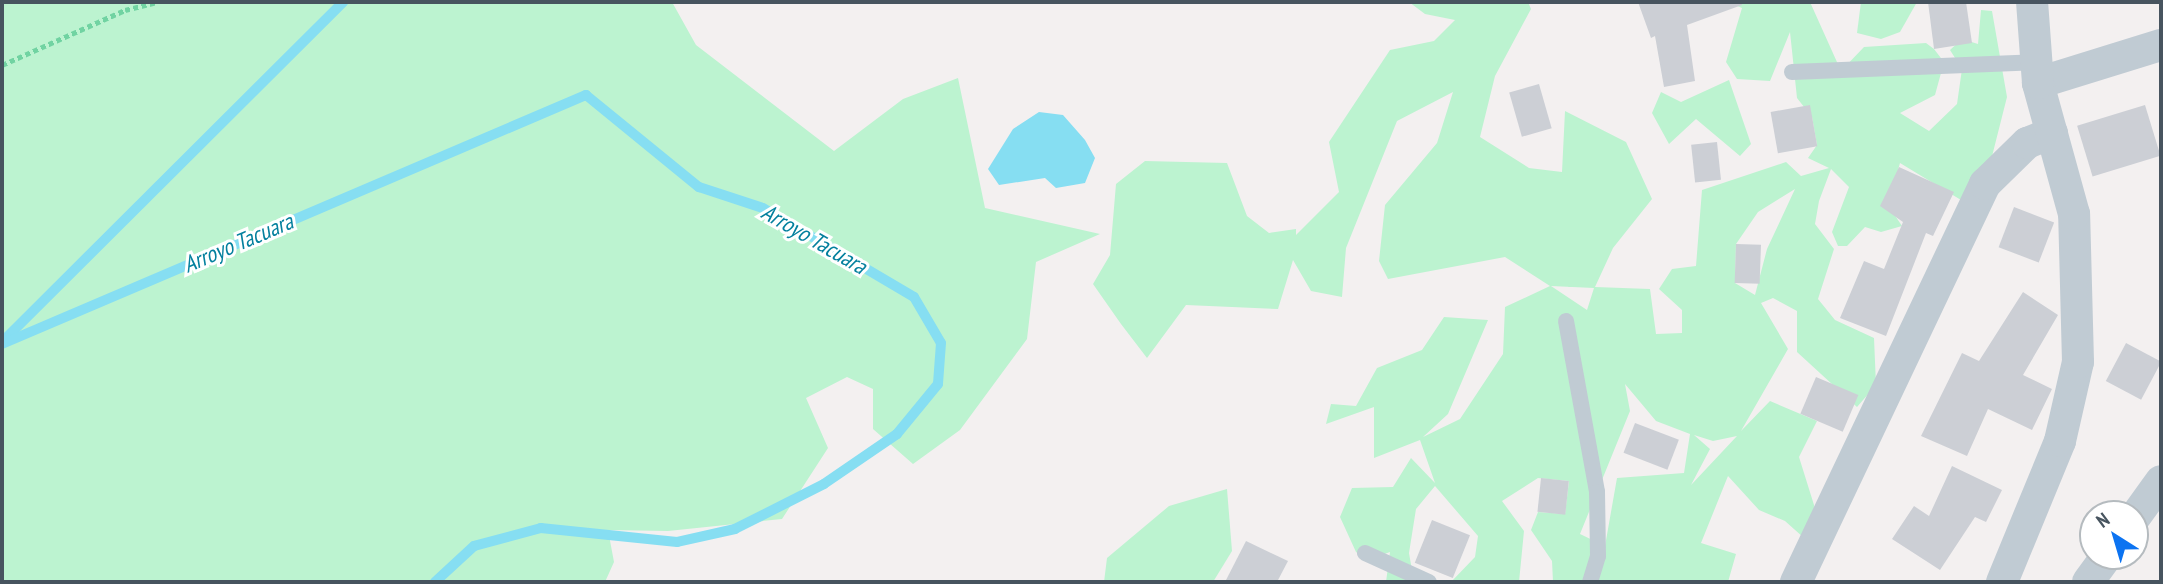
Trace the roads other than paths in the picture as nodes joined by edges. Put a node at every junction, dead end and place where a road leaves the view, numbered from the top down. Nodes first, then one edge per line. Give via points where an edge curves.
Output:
1 (2032, 2) edge
2 (2161, 45) edge
3 (1792, 72) dead end
4 (2037, 72) junction
5 (2052, 133) junction
6 (1566, 321) dead end
7 (2161, 481) edge
8 (2147, 500) edge
9 (1365, 553) dead end
10 (1429, 582) edge
11 (1590, 582) edge
12 (1796, 582) edge
13 (2002, 582) edge

1 - 4 street
2 - 4 street
3 - 4 lane
4 - 5 street
5 - 12 street via 2027,143 1985,184
5 - 13 street via 2074,214 2078,362 2060,440
6 - 11 lane via 1597,492 1598,556
7 - 8 street
9 - 10 lane

